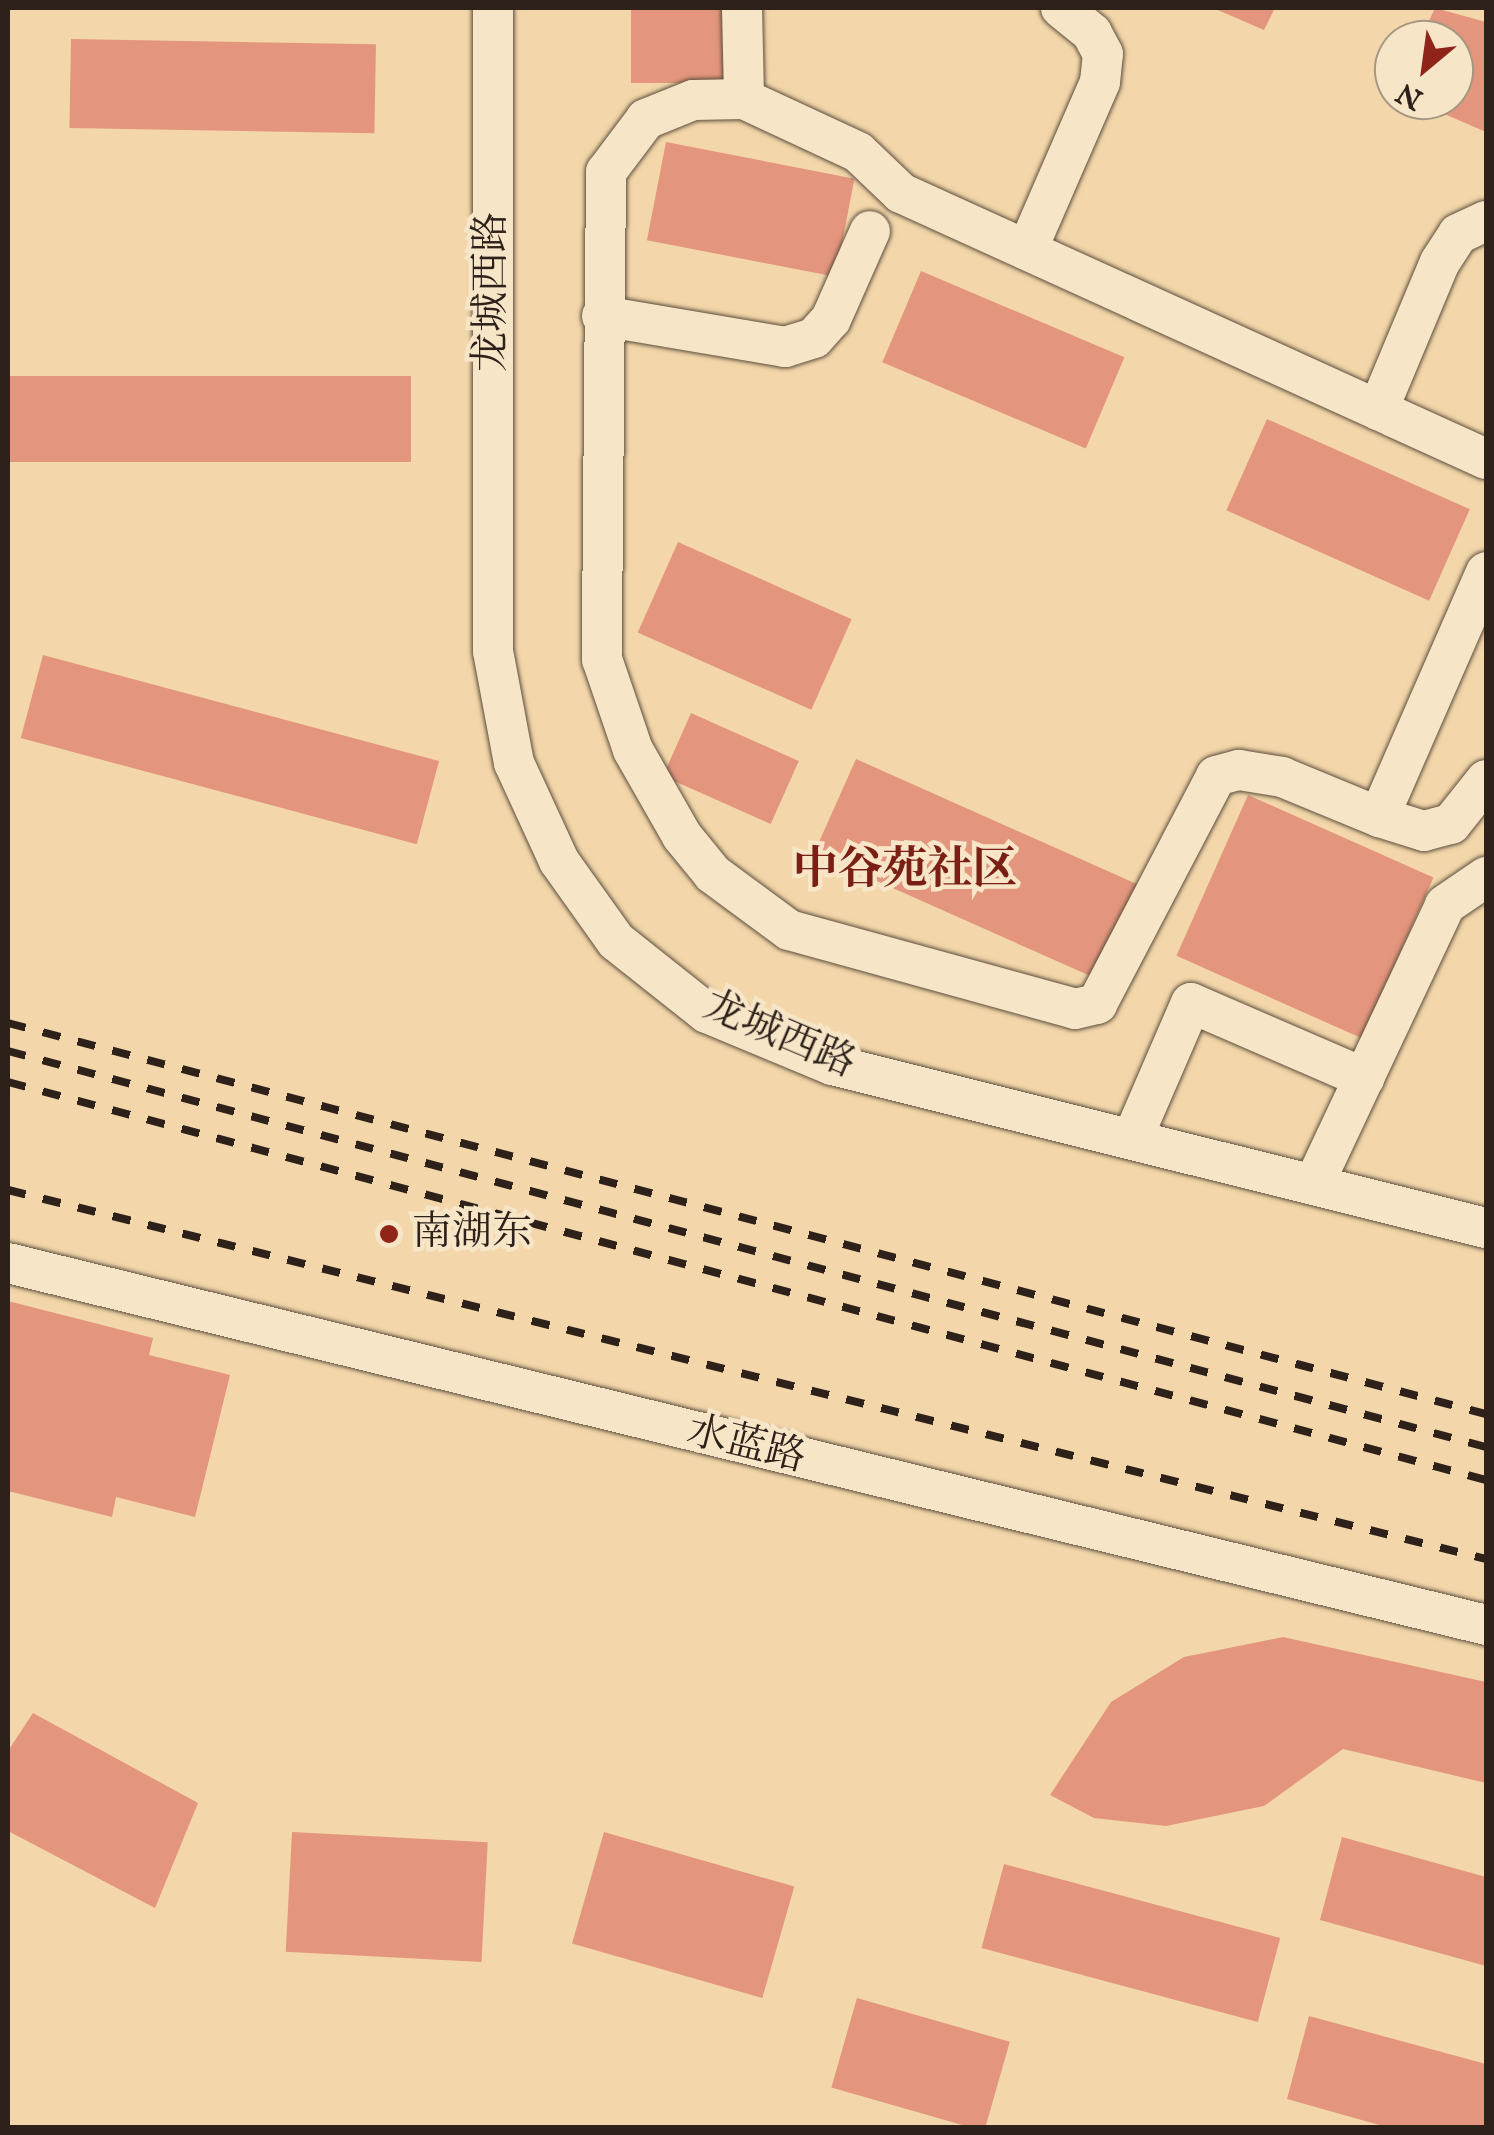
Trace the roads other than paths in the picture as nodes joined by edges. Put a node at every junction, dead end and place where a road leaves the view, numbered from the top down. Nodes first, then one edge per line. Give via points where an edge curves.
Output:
1 (493, 8) edge
2 (742, 8) edge
3 (1062, 8) edge
4 (744, 99) junction
5 (1486, 221) edge
6 (870, 231) dead end
7 (1027, 250) junction
8 (602, 316) junction
9 (1378, 410) junction
10 (1486, 459) edge
11 (1486, 572) edge
12 (1473, 644) edge
13 (1486, 780) edge
14 (1379, 816) junction
15 (1486, 877) edge
16 (1364, 1078) junction
17 (1133, 1137) junction
18 (1314, 1184) junction
19 (1486, 1228) edge
20 (8, 1262) edge
21 (1486, 1625) edge

1 - 17 street, 龙城西路 via 493,651 514,764 560,861 616,942 707,1012 832,1065
2 - 4 street
3 - 7 street via 1098,44 1100,82
4 - 7 street via 858,152 901,193
4 - 8 street via 693,100 646,119 625,138 606,172 602,200
5 - 9 street via 1458,234 1440,262
6 - 8 street via 831,319 814,338 784,347
7 - 9 street
8 - 14 street via 602,659 612,700 682,836 713,874 789,930 1075,1009 1097,1004 1116,978 1189,815 1216,776 1239,770 1282,777
9 - 10 street
11 - 12 street
12 - 14 street
13 - 14 street via 1452,824 1424,831
15 - 16 street via 1444,905
16 - 17 street via 1191,1003
16 - 18 street
17 - 18 street, 龙城西路
18 - 19 street, 龙城西路
20 - 21 street, 水蓝路

